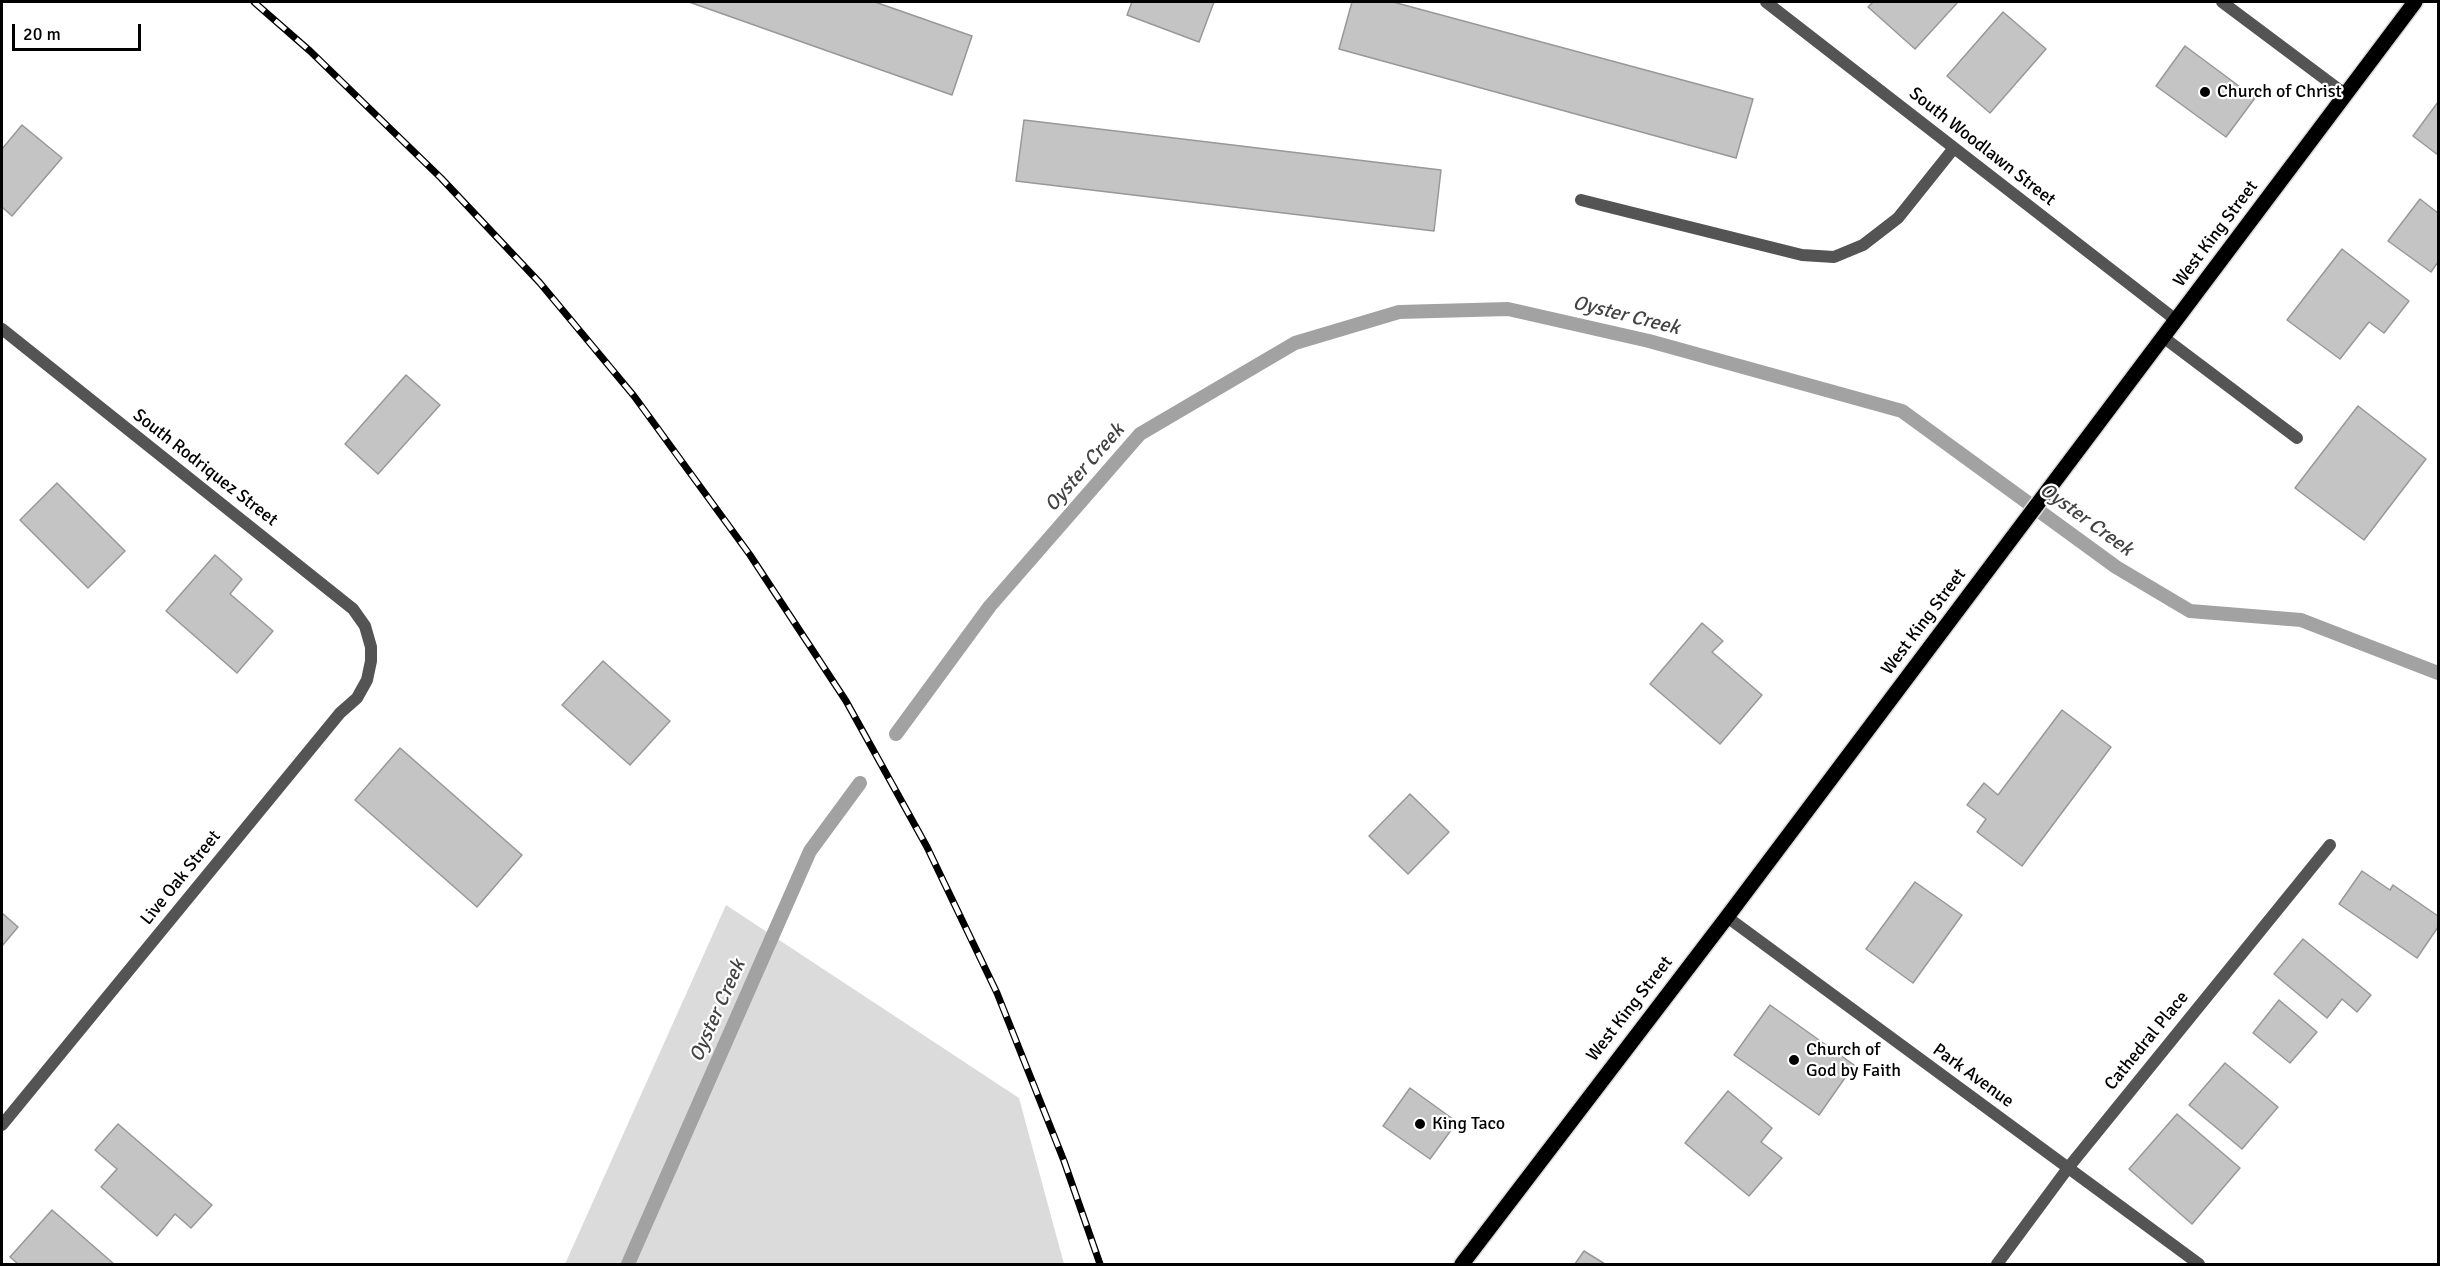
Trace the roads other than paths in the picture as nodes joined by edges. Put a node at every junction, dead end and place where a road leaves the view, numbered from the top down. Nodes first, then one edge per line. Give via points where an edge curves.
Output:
1 (1766, 2) edge
2 (2222, 2) edge
3 (2415, 2) edge
4 (2345, 94) junction
5 (1954, 148) junction
6 (1581, 200) dead end
7 (2176, 320) junction
8 (4, 336) edge
9 (2163, 337) junction
10 (2297, 438) dead end
11 (371, 647) joint
12 (2330, 845) dead end
13 (1727, 917) junction
14 (2, 1125) edge
15 (2068, 1168) junction
16 (1462, 1264) edge
17 (1997, 1264) edge
18 (2199, 1264) edge

1 - 5 street, South Woodlawn Street
2 - 4 street
3 - 4 main road, West King Street
4 - 7 main road, West King Street
5 - 6 street via 1898,218 1863,245 1834,257 1803,255
5 - 7 street, South Woodlawn Street
7 - 9 main road, West King Street
8 - 11 street, South Rodriquez Street via 353,609 365,626
9 - 10 street
9 - 13 main road, West King Street
11 - 14 street, Live Oak Street via 367,680 357,698 340,713
12 - 15 street, Cathedral Place
13 - 15 street, Park Avenue
13 - 16 main road, West King Street
15 - 17 street, Cathedral Place
15 - 18 street, Park Avenue

